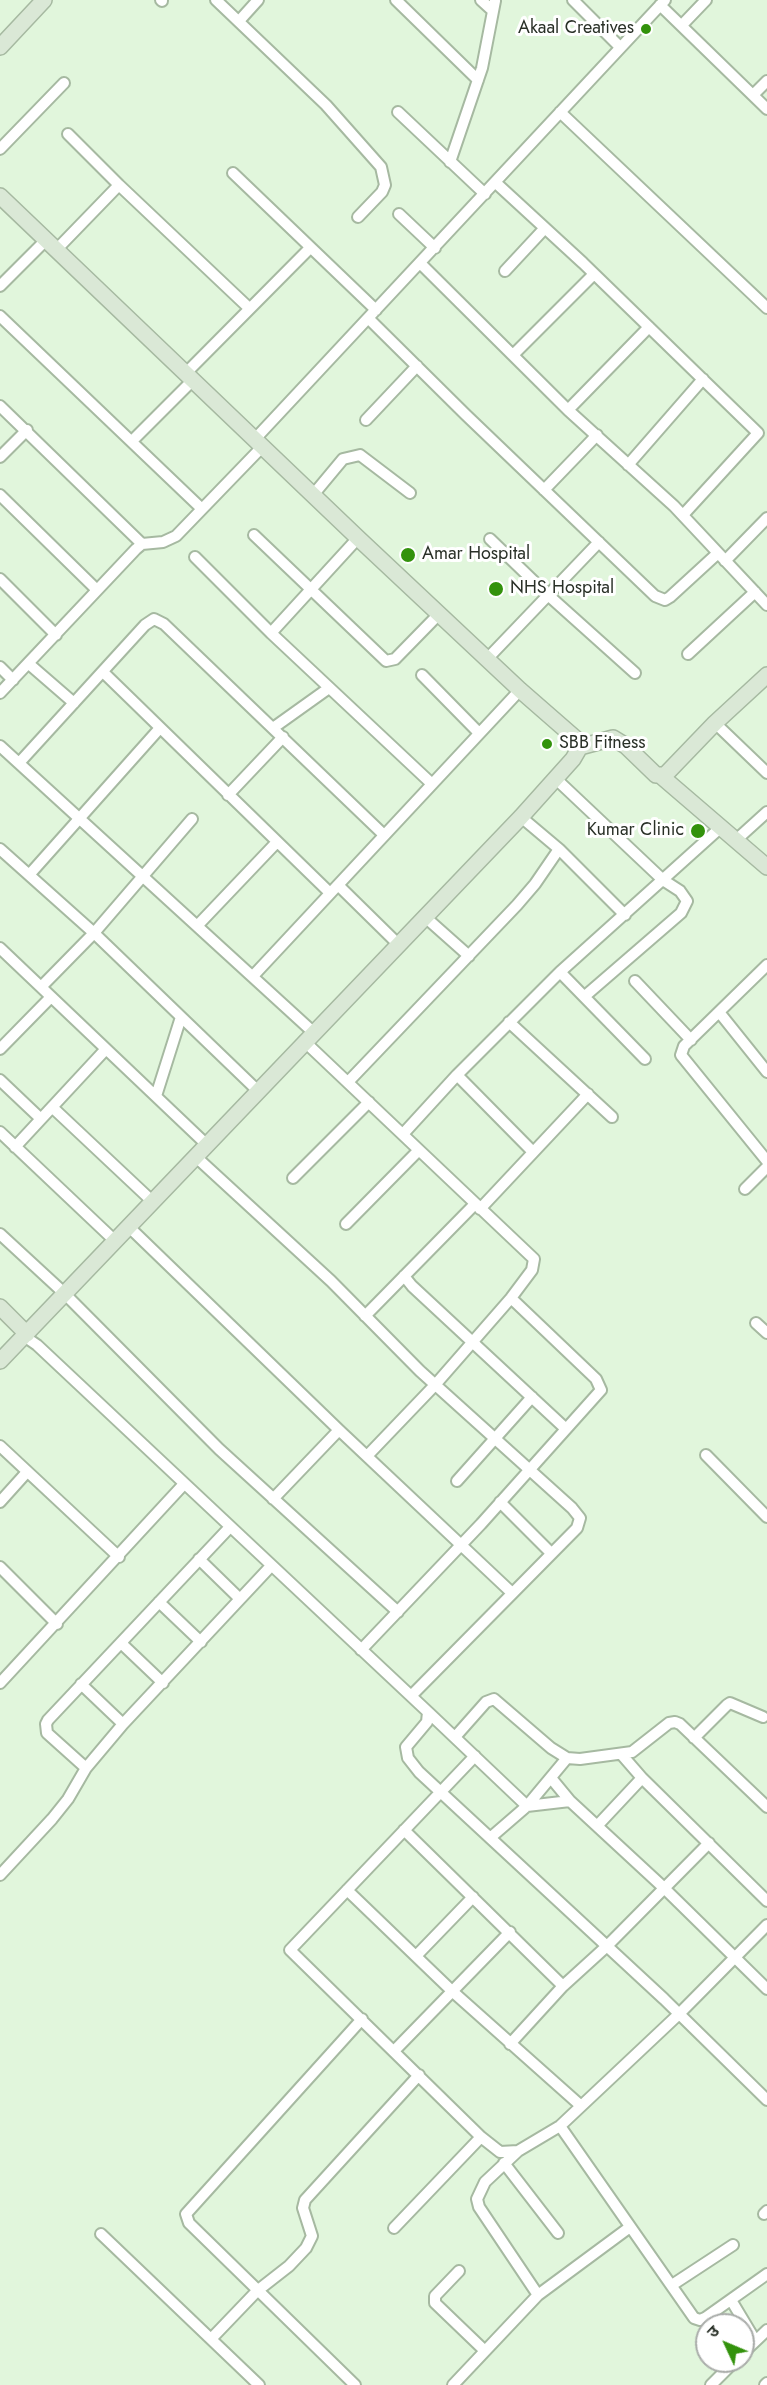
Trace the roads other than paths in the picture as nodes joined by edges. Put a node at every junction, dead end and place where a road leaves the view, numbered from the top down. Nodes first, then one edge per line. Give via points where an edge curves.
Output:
1 (44, 0) edge
2 (216, 0) edge
3 (258, 0) edge
4 (396, 0) edge
5 (482, 0) edge
6 (573, 0) edge
7 (706, 0) edge
8 (662, 3) edge
9 (494, 5) edge
10 (239, 21) junction
11 (682, 25) junction
12 (0, 47) edge
13 (620, 47) junction
14 (478, 80) junction
15 (767, 81) edge
16 (64, 83) dead end
17 (753, 95) junction
18 (767, 109) edge
19 (398, 112) dead end
20 (560, 112) junction
21 (68, 134) dead end
22 (0, 149) edge
23 (450, 162) junction
24 (233, 173) dead end
25 (496, 183) junction
26 (119, 185) junction
27 (485, 194) junction
28 (0, 196) edge
29 (399, 214) dead end
30 (358, 217) dead end
31 (545, 228) junction
32 (52, 244) junction
33 (310, 248) junction
34 (435, 248) junction
35 (420, 263) junction
36 (505, 271) dead end
37 (594, 274) junction
38 (0, 286) edge
39 (249, 308) junction
40 (767, 308) edge
41 (372, 314) junction
42 (0, 316) edge
43 (649, 327) junction
44 (513, 355) junction
45 (417, 366) junction
46 (189, 376) junction
47 (703, 379) junction
48 (0, 406) edge
49 (568, 410) junction
50 (366, 420) dead end
51 (27, 430) junction
52 (758, 433) junction
53 (597, 435) junction
54 (132, 441) junction
55 (767, 441) edge
56 (259, 443) junction
57 (0, 457) edge
58 (628, 465) junction
59 (544, 490) junction
60 (410, 493) dead end
61 (0, 495) edge
62 (313, 495) junction
63 (202, 509) junction
64 (683, 515) junction
65 (767, 518) edge
66 (254, 535) dead end
67 (358, 538) junction
68 (490, 539) dead end
69 (598, 542) junction
70 (142, 544) junction
71 (195, 557) dead end
72 (722, 557) junction
73 (0, 579) edge
74 (311, 589) junction
75 (97, 590) junction
76 (755, 592) junction
77 (548, 595) junction
78 (767, 605) edge
79 (439, 614) junction
80 (271, 633) junction
81 (56, 635) junction
82 (688, 654) dead end
83 (487, 659) junction
84 (29, 664) junction
85 (0, 667) edge
86 (103, 672) junction
87 (635, 673) dead end
88 (422, 675) dead end
89 (767, 675) edge
90 (14, 680) junction
91 (329, 688) junction
92 (520, 690) junction
93 (0, 693) edge
94 (74, 703) junction
95 (715, 723) junction
96 (160, 728) junction
97 (273, 728) junction
98 (479, 733) junction
99 (283, 737) junction
100 (0, 746) edge
101 (580, 747) junction
102 (19, 763) junction
103 (767, 773) edge
104 (661, 776) junction
105 (555, 778) junction
106 (432, 784) junction
107 (228, 795) junction
108 (767, 812) edge
109 (520, 817) junction
110 (80, 818) junction
111 (192, 819) dead end
112 (720, 828) junction
113 (384, 835) junction
114 (735, 841) junction
115 (277, 842) junction
116 (0, 849) edge
117 (559, 849) junction
118 (767, 867) edge
119 (29, 875) junction
120 (143, 875) junction
121 (663, 880) junction
122 (334, 889) junction
123 (625, 915) junction
124 (424, 916) junction
125 (197, 926) junction
126 (94, 933) junction
127 (398, 944) junction
128 (0, 948) edge
129 (469, 956) junction
130 (767, 965) edge
131 (560, 972) junction
132 (253, 976) junction
133 (635, 981) dead end
134 (41, 987) junction
135 (585, 996) junction
136 (51, 997) junction
137 (719, 1012) junction
138 (181, 1017) junction
139 (509, 1022) junction
140 (309, 1036) junction
141 (691, 1040) junction
142 (0, 1049) edge
143 (106, 1049) junction
144 (645, 1059) dead end
145 (767, 1071) edge
146 (457, 1075) junction
147 (0, 1080) edge
148 (348, 1083) junction
149 (257, 1090) junction
150 (588, 1094) junction
151 (156, 1096) junction
152 (369, 1102) junction
153 (52, 1107) junction
154 (612, 1117) dead end
155 (41, 1119) junction
156 (0, 1132) edge
157 (403, 1134) junction
158 (206, 1144) junction
159 (15, 1147) junction
160 (419, 1150) junction
161 (533, 1152) junction
162 (195, 1156) junction
163 (767, 1161) edge
164 (767, 1167) edge
165 (293, 1178) dead end
166 (745, 1189) dead end
167 (152, 1201) junction
168 (477, 1206) junction
169 (346, 1224) dead end
170 (128, 1226) junction
171 (0, 1234) edge
172 (114, 1240) junction
173 (404, 1276) junction
174 (63, 1293) junction
175 (511, 1298) junction
176 (0, 1307) edge
177 (365, 1316) junction
178 (756, 1323) dead end
179 (767, 1333) edge
180 (25, 1335) junction
181 (473, 1341) junction
182 (0, 1361) edge
183 (435, 1385) junction
184 (532, 1397) junction
185 (566, 1429) junction
186 (339, 1430) junction
187 (494, 1439) junction
188 (0, 1446) edge
189 (706, 1455) dead end
190 (367, 1456) junction
191 (529, 1470) junction
192 (27, 1472) junction
193 (457, 1481) dead end
194 (184, 1484) junction
195 (273, 1499) junction
196 (0, 1502) edge
197 (500, 1502) junction
198 (767, 1517) edge
199 (230, 1527) junction
200 (460, 1545) junction
201 (551, 1553) junction
202 (119, 1557) junction
203 (199, 1559) junction
204 (271, 1566) junction
205 (0, 1567) edge
206 (511, 1592) junction
207 (240, 1599) junction
208 (159, 1602) junction
209 (398, 1612) junction
210 (57, 1624) junction
211 (201, 1642) junction
212 (121, 1643) junction
213 (362, 1650) junction
214 (3, 1676) edge
215 (164, 1683) junction
216 (81, 1684) junction
217 (411, 1696) junction
218 (428, 1712) junction
219 (763, 1717) dead end
220 (123, 1724) junction
221 (455, 1737) junction
222 (694, 1738) junction
223 (622, 1755) junction
224 (475, 1756) junction
225 (567, 1758) junction
226 (86, 1768) junction
227 (551, 1778) junction
228 (642, 1778) junction
229 (441, 1791) junction
230 (570, 1801) junction
231 (527, 1806) junction
232 (767, 1807) edge
233 (597, 1826) junction
234 (404, 1830) junction
235 (490, 1838) junction
236 (709, 1843) junction
237 (0, 1875) edge
238 (663, 1887) junction
239 (347, 1890) junction
240 (473, 1896) junction
241 (767, 1901) edge
242 (767, 1925) edge
243 (510, 1932) junction
244 (607, 1946) junction
245 (417, 1956) junction
246 (734, 1957) junction
247 (564, 1986) junction
248 (767, 1989) edge
249 (452, 1991) junction
250 (679, 2014) junction
251 (362, 2019) junction
252 (510, 2044) junction
253 (394, 2051) junction
254 (419, 2075) junction
255 (767, 2100) edge
256 (580, 2106) junction
257 (560, 2126) junction
258 (480, 2137) junction
259 (518, 2151) junction
260 (504, 2163) junction
261 (630, 2227) junction
262 (394, 2228) dead end
263 (558, 2233) dead end
264 (101, 2234) dead end
265 (733, 2245) dead end
266 (459, 2271) dead end
267 (767, 2274) edge
268 (672, 2285) junction
269 (257, 2291) junction
270 (538, 2295) junction
271 (731, 2300) junction
272 (767, 2330) edge
273 (211, 2339) junction
274 (756, 2340) joint
275 (485, 2351) junction
276 (723, 2373) edge
277 (259, 2385) edge
278 (355, 2385) edge
279 (453, 2385) edge
280 (711, 2385) edge

1 - 12 street
2 - 10 street
3 - 10 street
4 - 14 street
5 - 9 street
6 - 13 street
7 - 11 street
8 - 11 street
8 - 13 street
9 - 14 street
10 - 30 street via 326,105 381,167 385,185 382,192
11 - 17 street
13 - 20 street
14 - 23 street
15 - 17 street
16 - 22 street
17 - 18 street
19 - 23 street
20 - 25 street
20 - 40 street
21 - 26 street
23 - 27 street
24 - 33 street
25 - 27 street
25 - 31 street
26 - 32 street
26 - 39 street
27 - 34 street
28 - 32 street
29 - 34 street
31 - 36 street
31 - 37 street
32 - 38 street
32 - 46 street
33 - 39 street
33 - 41 street
34 - 35 street
35 - 41 street
35 - 44 street
37 - 43 street
37 - 44 street
39 - 46 street
41 - 45 street
41 - 56 street
42 - 54 street
43 - 47 street
43 - 49 street
44 - 49 street
45 - 50 street
45 - 59 street
46 - 54 street
46 - 56 street
47 - 52 street
47 - 58 street
48 - 51 street
49 - 53 street
51 - 57 street
51 - 70 street
52 - 55 street
52 - 64 street
53 - 58 street
53 - 59 street
54 - 63 street
56 - 62 street
56 - 63 street
58 - 64 street
59 - 69 street
60 - 62 street via 360,455 343,459
61 - 75 street
62 - 67 street
63 - 70 street via 171,540
64 - 72 street
65 - 72 street
66 - 74 street
67 - 74 street
67 - 79 street
68 - 77 street
69 - 72 street via 655,596 665,600
69 - 77 street
70 - 75 street
71 - 80 street
72 - 76 street
73 - 81 street
74 - 79 street via 386,661 395,659
74 - 80 street
75 - 81 street
76 - 78 street
76 - 82 street
77 - 83 street
77 - 87 street
79 - 83 street
80 - 91 street
81 - 84 street
83 - 92 street
84 - 90 street
84 - 94 street
85 - 90 street
86 - 94 street
86 - 96 street
86 - 97 street via 154,619
88 - 98 street
89 - 95 street
90 - 93 street
91 - 97 street
91 - 106 street
92 - 98 street
92 - 101 street via 575,738
94 - 102 street
95 - 103 street
95 - 104 street
96 - 107 street
96 - 110 street
97 - 99 street
98 - 106 street
99 - 107 street
99 - 113 street
100 - 102 street
101 - 104 street via 613,738
101 - 105 street
102 - 110 street
104 - 112 street
105 - 109 street
105 - 121 street
106 - 113 street
107 - 115 street
108 - 114 street
109 - 117 street
109 - 124 street
110 - 119 street
110 - 120 street
111 - 120 street
112 - 114 street
112 - 121 street
113 - 122 street
114 - 118 street
115 - 122 street
115 - 125 street
116 - 119 street
117 - 123 street
117 - 129 street via 526,895
119 - 126 street
120 - 125 street
120 - 126 street
121 - 123 street
121 - 135 street via 687,901 681,913
122 - 127 street
122 - 132 street
123 - 131 street
124 - 127 street
124 - 129 street
125 - 132 street
126 - 134 street
126 - 138 street
127 - 140 street
128 - 134 street
129 - 148 street
130 - 137 street
131 - 135 street
131 - 139 street
132 - 140 street
133 - 141 street
134 - 136 street
135 - 144 street
136 - 142 street
136 - 143 street
137 - 141 street
137 - 145 street
138 - 149 street
138 - 151 street
139 - 146 street
139 - 150 street
140 - 148 street
140 - 149 street
141 - 163 street via 681,1051 683,1059
143 - 151 street
143 - 153 street
146 - 157 street
146 - 161 street
147 - 155 street
148 - 152 street
149 - 158 street
150 - 154 street
150 - 161 street
151 - 158 street
152 - 157 street
152 - 165 street
153 - 155 street
153 - 167 street
155 - 159 street
156 - 159 street
157 - 160 street
158 - 162 street
159 - 172 street
160 - 168 street
160 - 169 street
161 - 168 street
162 - 167 street
162 - 177 street
164 - 166 street
167 - 170 street
168 - 173 street
168 - 175 street via 534,1259 532,1270
170 - 172 street
170 - 186 street
171 - 174 street
172 - 174 street
173 - 177 street
173 - 181 street
174 - 180 street
174 - 195 street
175 - 181 street
175 - 185 street via 601,1387
176 - 180 street
177 - 183 street
178 - 179 street
180 - 182 street
180 - 194 street
181 - 183 street
181 - 184 street
183 - 187 street
183 - 190 street
184 - 185 street
184 - 187 street
185 - 191 street
186 - 190 street
186 - 195 street
187 - 191 street
187 - 193 street
188 - 192 street
189 - 198 street
190 - 200 street
191 - 197 street
191 - 201 street via 580,1518 577,1528
192 - 196 street
192 - 202 street
194 - 199 street
194 - 202 street
195 - 209 street
197 - 200 street
197 - 201 street
199 - 203 street
199 - 204 street
200 - 206 street
200 - 209 street
201 - 206 street
202 - 210 street
203 - 207 street
203 - 208 street
204 - 207 street
204 - 213 street
205 - 210 street
206 - 217 street
207 - 211 street
208 - 211 street
208 - 212 street
209 - 213 street
210 - 214 street
211 - 215 street
212 - 215 street
212 - 216 street
213 - 217 street
215 - 220 street
216 - 220 street
216 - 226 street via 48,1720 46,1729
217 - 218 street
218 - 221 street
218 - 229 street via 428,1722 410,1741 406,1752 418,1772
219 - 222 street via 735,1704 727,1705
220 - 226 street
221 - 224 street
221 - 225 street via 486,1702 494,1699
222 - 223 street via 672,1722 639,1749
222 - 232 street
223 - 225 street
223 - 228 street
224 - 229 street
224 - 231 street
225 - 227 street
226 - 237 street via 52,1819
227 - 230 street
227 - 231 street
228 - 233 street
228 - 236 street
229 - 234 street
229 - 235 street
230 - 231 street
230 - 233 street
231 - 235 street
233 - 238 street
234 - 239 street
234 - 240 street
235 - 244 street
236 - 238 street
236 - 241 street
238 - 244 street
238 - 246 street
239 - 245 street
239 - 251 street via 290,1950
240 - 243 street
240 - 245 street
242 - 246 street
243 - 247 street
243 - 249 street
244 - 247 street
244 - 250 street
245 - 249 street
246 - 248 street
246 - 250 street
247 - 252 street
249 - 252 street
249 - 253 street
250 - 255 street
250 - 256 street
251 - 253 street
251 - 269 street via 186,2214 189,2223
252 - 256 street
253 - 254 street
254 - 258 street
254 - 269 street via 305,2200 310,2243
256 - 257 street
257 - 259 street
257 - 261 street
258 - 259 street via 500,2152
258 - 262 street
259 - 260 street
260 - 263 street
260 - 270 street via 485,2182 477,2199 479,2207
261 - 268 street
261 - 270 street
264 - 273 street
265 - 268 street
266 - 275 street via 435,2296 435,2303
267 - 271 street
268 - 271 street via 697,2320
269 - 273 street
269 - 278 street
270 - 275 street
271 - 274 street
272 - 274 street
273 - 277 street
275 - 279 street
276 - 280 street

